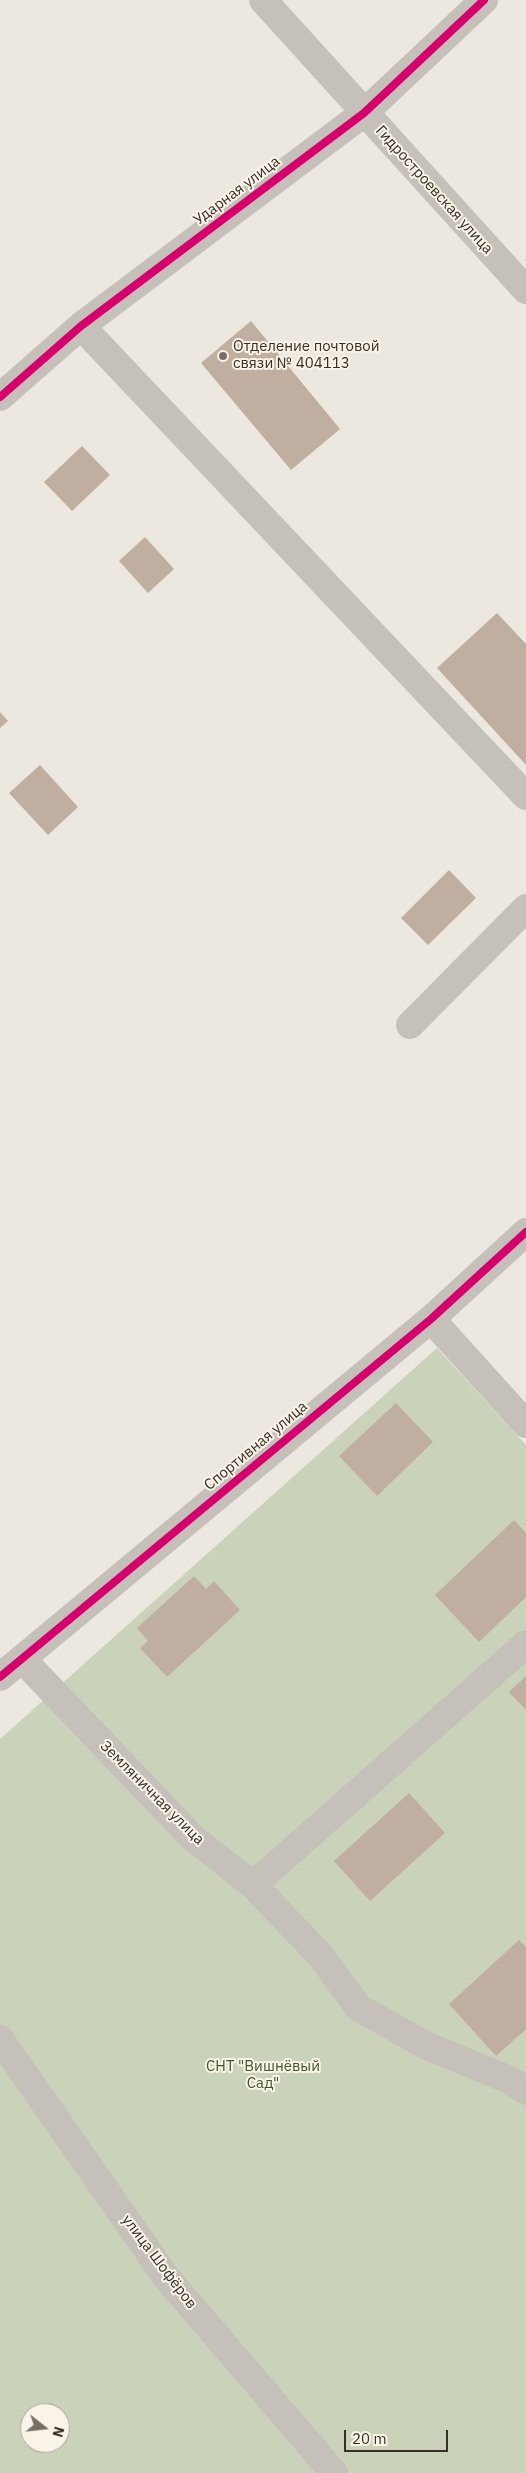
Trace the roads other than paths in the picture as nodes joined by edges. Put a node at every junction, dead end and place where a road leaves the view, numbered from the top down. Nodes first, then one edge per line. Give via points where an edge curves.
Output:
1 (263, 0) edge
2 (484, 0) edge
3 (364, 113) junction
4 (526, 290) edge
5 (81, 326) junction
6 (0, 398) edge
7 (526, 796) edge
8 (526, 908) edge
9 (410, 1025) dead end
10 (526, 1232) edge
11 (430, 1319) junction
12 (526, 1424) edge
13 (526, 1644) edge
14 (22, 1659) junction
15 (0, 1677) edge
16 (253, 1885) junction
17 (0, 2039) edge
18 (521, 2078) edge
19 (334, 2473) edge

1 - 3 street, Гидростроевская улица
2 - 3 street, Ударная улица
3 - 4 street, Гидростроевская улица
3 - 5 street, Ударная улица
5 - 6 street, Ударная улица
5 - 7 street
8 - 9 street
10 - 11 street, Спортивная улица
11 - 12 street
11 - 14 street, Спортивная улица
13 - 16 street
14 - 15 street, Спортивная улица
14 - 16 street, Земляничная улица via 193,1838
16 - 18 street, Земляничная улица via 320,1955 359,2008 428,2046
17 - 19 street, улица Шофёров via 166,2277

